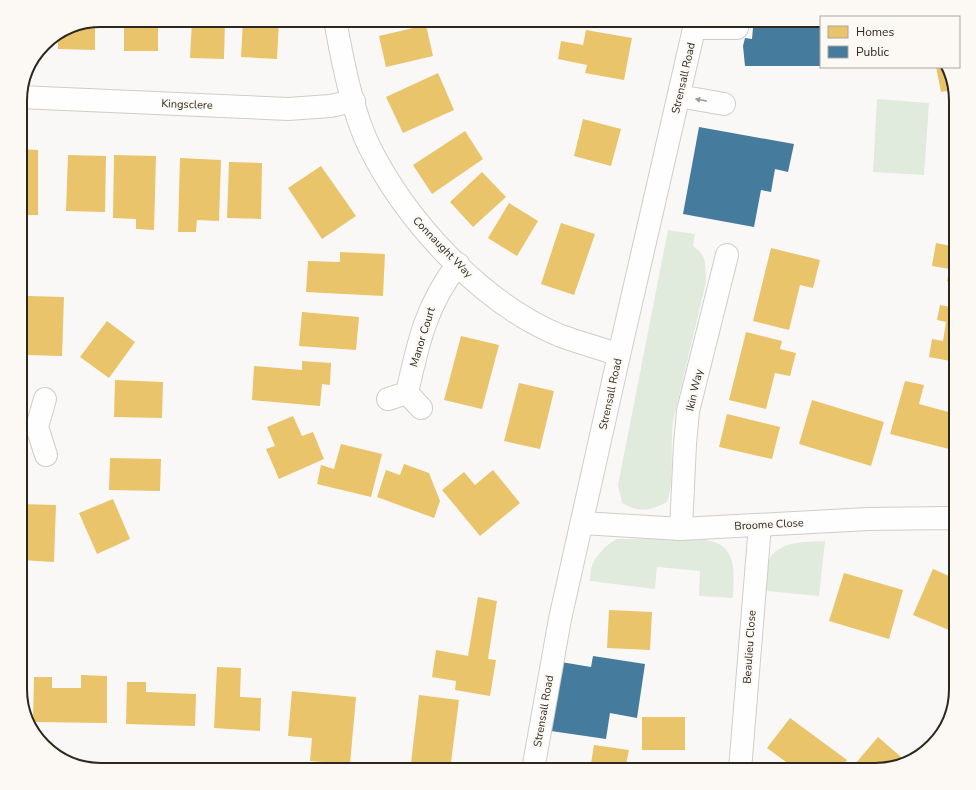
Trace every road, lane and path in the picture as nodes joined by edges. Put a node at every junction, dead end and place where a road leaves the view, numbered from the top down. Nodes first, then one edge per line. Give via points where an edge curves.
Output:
1 (337, 27) edge
2 (694, 27) edge
3 (726, 27) edge
4 (737, 28) dead end
5 (679, 96) junction
6 (27, 97) edge
7 (354, 101) junction
8 (724, 104) dead end
9 (727, 255) dead end
10 (458, 264) junction
11 (619, 355) junction
12 (45, 399) dead end
13 (421, 408) dead end
14 (29, 427) edge
15 (46, 455) dead end
16 (949, 518) edge
17 (582, 523) junction
18 (760, 525) junction
19 (681, 529) junction
20 (534, 763) edge
21 (741, 763) edge

1 - 7 street, Connaught Way
2 - 5 street, Strensall Road
3 - 4 street
8 -> 5 street
5 - 11 street, Strensall Road
6 - 7 street, Kingsclere via 288,109 330,106
7 - 10 street, Connaught Way via 368,144 394,191 423,229
9 - 19 street, Ikin Way via 688,411
10 - 11 street, Connaught Way via 488,291 523,316 561,335
10 - 13 street, Manor Court via 442,284 430,307 397,396
11 - 17 street, Strensall Road
12 - 14 street
14 - 15 street
16 - 18 street, Broome Close via 868,519
17 - 19 street, Broome Close
17 - 20 street, Strensall Road via 559,627
18 - 19 street, Broome Close
18 - 21 street, Beaulieu Close

